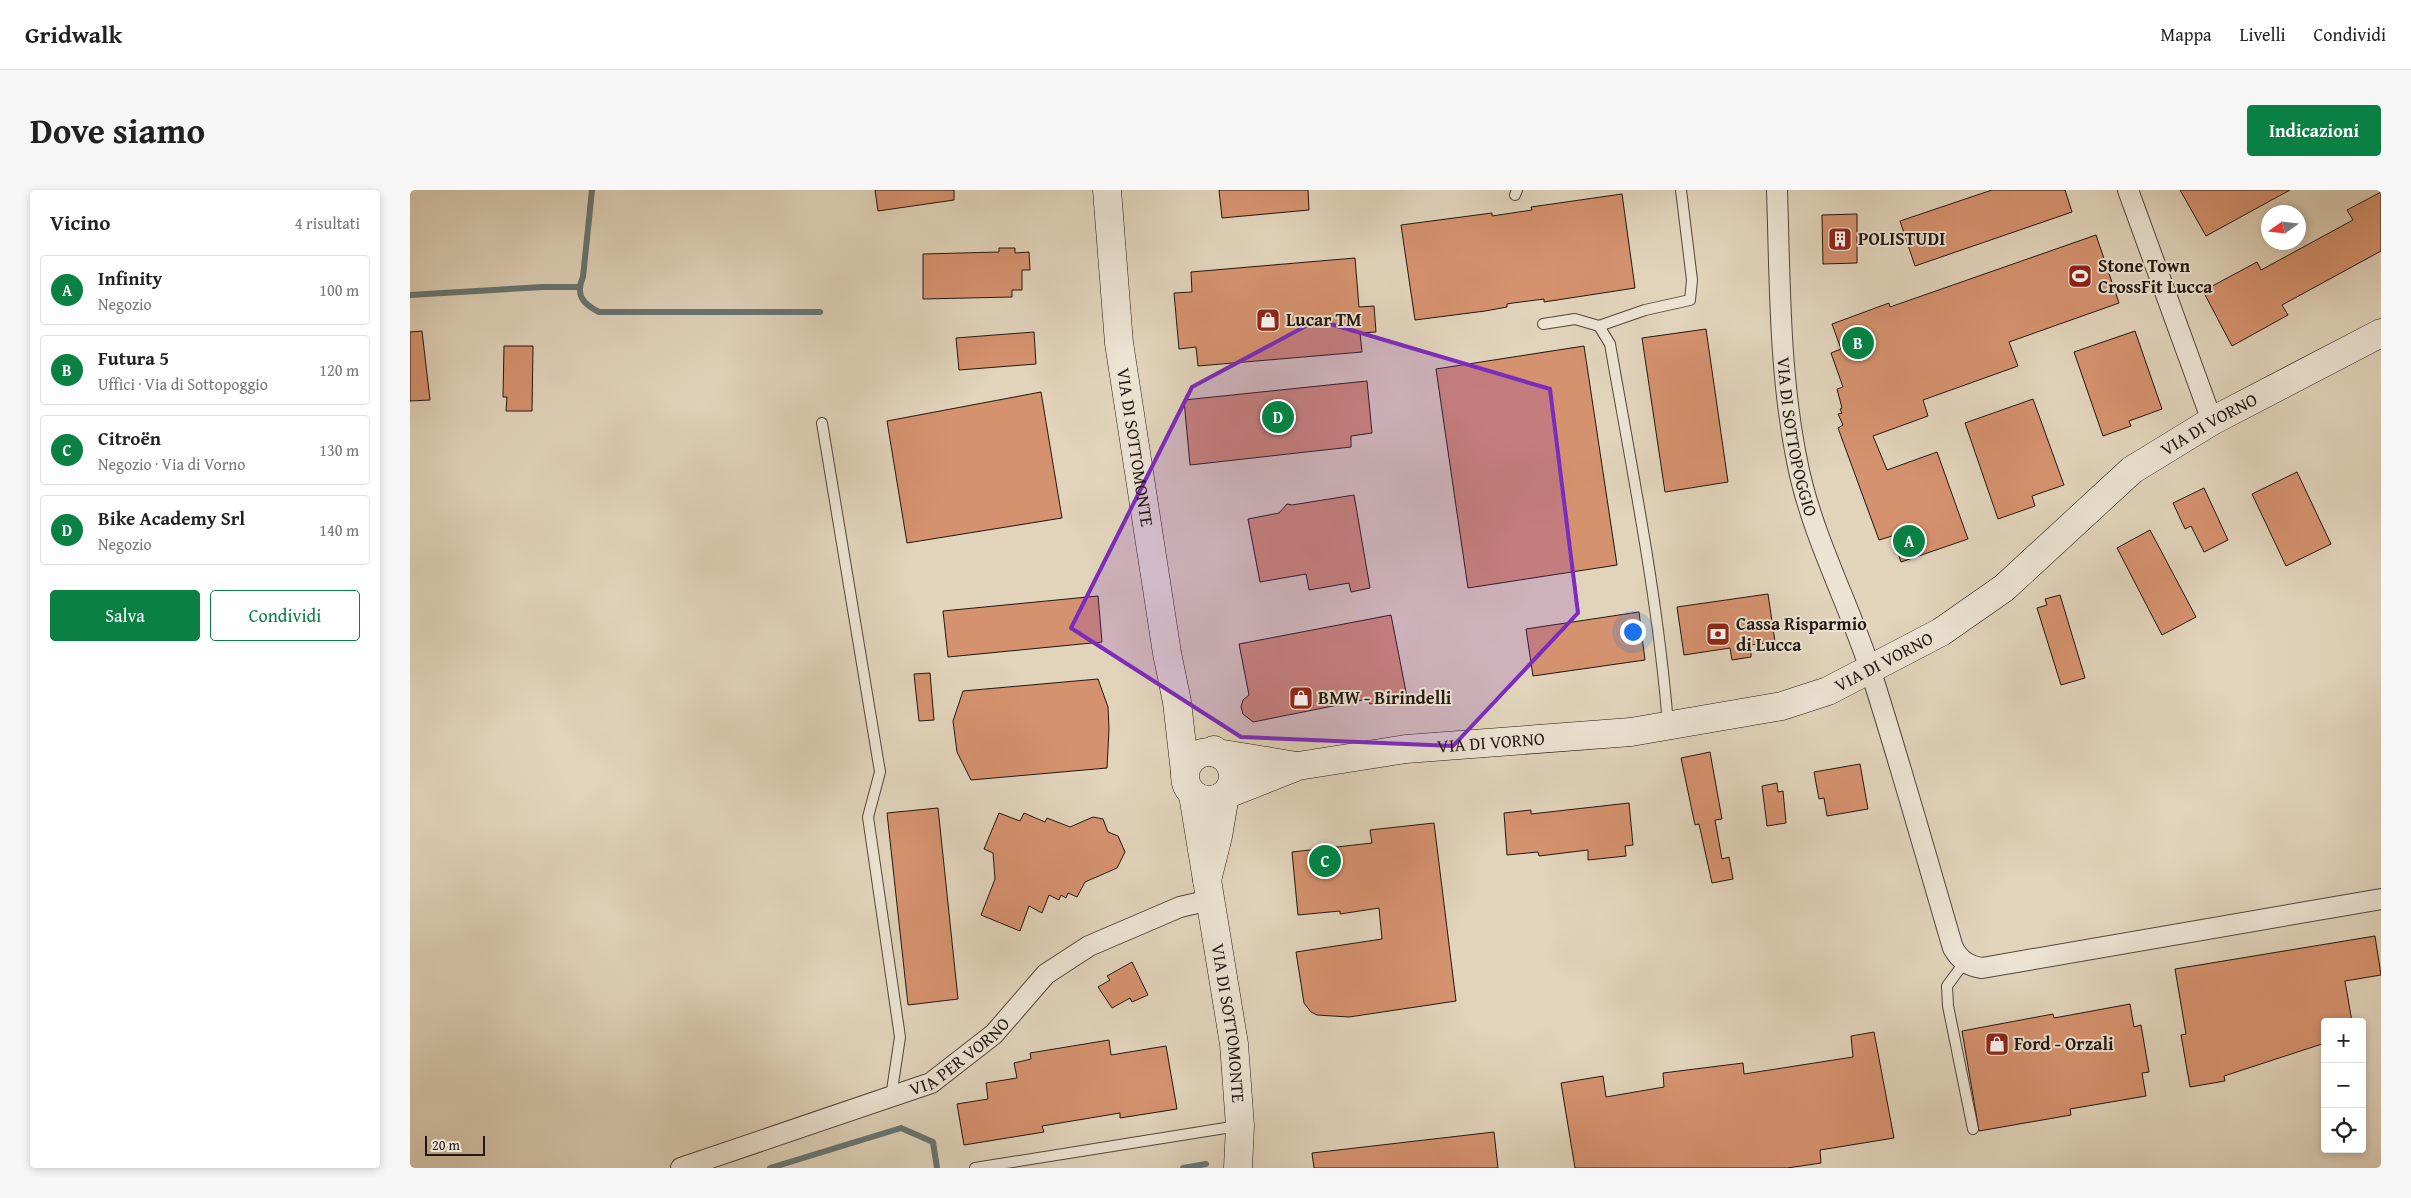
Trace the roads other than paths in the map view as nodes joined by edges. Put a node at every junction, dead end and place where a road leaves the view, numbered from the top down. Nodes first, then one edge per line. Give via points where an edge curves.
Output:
1 (1107, 190) edge
2 (1681, 190) edge
3 (1777, 190) edge
4 (2128, 190) edge
5 (1543, 324) dead end
6 (1599, 326) junction
7 (2381, 333) edge
8 (2212, 421) junction
9 (822, 423) dead end
10 (1870, 671) junction
11 (1177, 702) junction
12 (1668, 726) junction
13 (1217, 753) junction
14 (1298, 766) junction
15 (1189, 784) junction
16 (1225, 795) junction
17 (1209, 890) junction
18 (2381, 899) edge
19 (1964, 962) junction
20 (891, 1097) junction
21 (1240, 1126) junction
22 (1973, 1129) dead end
23 (681, 1168) edge
24 (975, 1168) edge
25 (1238, 1168) edge

1 - 11 street, VIA DI SOTTOMONTE via 1118,343
2 - 6 lane via 1692,280 1690,300 1645,310
3 - 10 street, VIA DI SOTTOPOGGIO via 1783,364 1797,462 1809,510
4 - 8 street
5 - 6 lane via 1575,320
6 - 12 lane via 1610,344 1649,572
7 - 8 street, VIA DI VORNO
8 - 10 street, VIA DI VORNO via 2132,470 2004,588 1941,632
9 - 20 lane via 880,772 868,817 900,1037
10 - 12 street, VIA DI VORNO via 1828,691 1782,706
10 - 19 street, VIA DI SOTTOPOGGIO via 1953,948
11 - 13 street, VIA DI SOTTOMONTE via 1196,731
11 - 15 street, VIA DI SOTTOMONTE
12 - 14 street, VIA DI VORNO via 1631,732 1406,749
13 - 14 street, VIA DI VORNO
13 - 15 street via 1193,757
13 - 16 street, VIA DI SOTTOMONTE via 1230,764 1233,772 1233,781
14 - 16 street, VIA DI VORNO
15 - 16 street via 1209,801
15 - 17 street, VIA DI SOTTOMONTE
16 - 17 street, VIA DI SOTTOMONTE
17 - 20 street, VIA PER VORNO via 1180,907 1088,946 1046,974 994,1034 931,1083
17 - 21 street, VIA DI SOTTOMONTE via 1234,1044
18 - 19 street via 1982,968
19 - 22 lane via 1947,986 1948,1006
20 - 23 street, VIA PER VORNO
21 - 24 lane
21 - 25 street, VIA DI SOTTOMONTE

